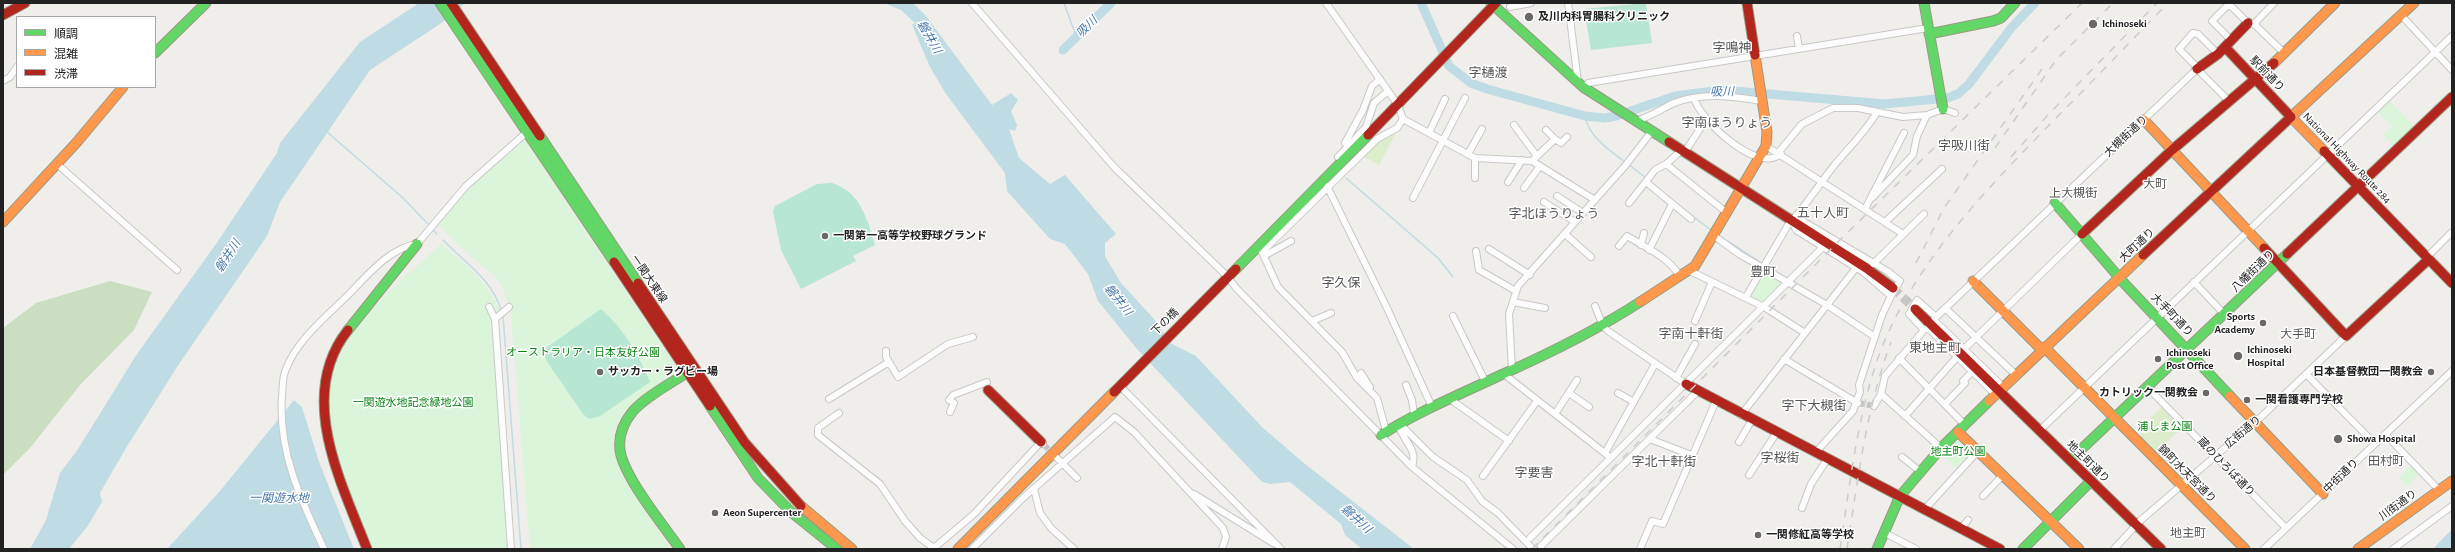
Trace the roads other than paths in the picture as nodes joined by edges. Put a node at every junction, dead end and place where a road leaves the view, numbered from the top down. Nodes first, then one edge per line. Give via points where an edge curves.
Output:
1 (25, 3) edge
2 (206, 3) edge
3 (440, 3) edge
4 (451, 3) edge
5 (972, 3) edge
6 (1326, 3) edge
7 (1531, 3) edge
8 (1568, 3) edge
9 (1747, 3) edge
10 (1924, 3) edge
11 (2015, 3) edge
12 (2230, 3) edge
13 (2274, 3) edge
14 (2335, 3) edge
15 (2414, 3) edge
16 (1494, 4) edge
17 (1510, 7) dead end
18 (3, 15) edge
19 (2401, 16) junction
20 (2251, 23) junction
21 (1928, 31) junction
22 (1797, 36) dead end
23 (2452, 36) edge
24 (2228, 43) junction
25 (1799, 49) junction
26 (156, 52) edge
27 (2435, 52) junction
28 (2284, 53) junction
29 (2218, 54) junction
30 (1756, 56) junction
31 (16, 68) edge
32 (2197, 68) junction
33 (2452, 70) edge
34 (1380, 79) junction
35 (2256, 79) junction
36 (3, 81) edge
37 (1580, 85) junction
38 (122, 88) edge
39 (1388, 91) junction
40 (1762, 97) junction
41 (2452, 97) edge
42 (1445, 98) dead end
43 (1465, 98) dead end
44 (1694, 98) junction
45 (2229, 101) junction
46 (1942, 103) junction
47 (1398, 105) junction
48 (1877, 112) junction
49 (1955, 113) dead end
50 (1927, 115) junction
51 (2292, 117) junction
52 (1403, 119) junction
53 (1632, 119) junction
54 (1708, 120) junction
55 (2144, 120) junction
56 (524, 121) junction
57 (1514, 126) dead end
58 (1482, 129) dead end
59 (1546, 130) dead end
60 (1652, 131) junction
61 (527, 132) junction
62 (1429, 133) junction
63 (1904, 133) dead end
64 (1567, 136) dead end
65 (1555, 139) junction
66 (1443, 141) junction
67 (1345, 143) dead end
68 (1766, 146) junction
69 (2172, 150) junction
70 (1684, 151) junction
71 (1468, 154) junction
72 (1780, 154) junction
73 (1536, 155) junction
74 (2328, 155) junction
75 (1338, 157) dead end
76 (1475, 158) junction
77 (1757, 158) junction
78 (1522, 160) junction
79 (1532, 161) junction
80 (57, 164) junction
81 (1666, 164) junction
82 (1540, 166) junction
83 (1942, 169) dead end
84 (1475, 178) dead end
85 (1823, 181) junction
86 (1508, 182) dead end
87 (1646, 182) junction
88 (1327, 186) junction
89 (1524, 188) dead end
90 (1741, 188) junction
91 (2358, 188) junction
92 (2211, 194) junction
93 (1557, 196) dead end
94 (1413, 198) dead end
95 (1872, 198) junction
96 (1595, 200) junction
97 (1544, 202) dead end
98 (1629, 203) dead end
99 (2055, 203) junction
100 (1672, 204) junction
101 (1865, 209) junction
102 (1726, 212) junction
103 (1583, 213) junction
104 (1924, 214) dead end
105 (1691, 219) dead end
106 (1792, 221) junction
107 (3, 222) edge
108 (1575, 222) junction
109 (1885, 222) junction
110 (2247, 231) junction
111 (2452, 232) edge
112 (1644, 233) dead end
113 (1565, 234) junction
114 (1903, 234) junction
115 (2082, 234) junction
116 (1713, 235) junction
117 (1291, 242) dead end
118 (417, 244) junction
119 (1641, 245) junction
120 (1619, 246) dead end
121 (1823, 247) junction
122 (1489, 249) dead end
123 (1649, 250) junction
124 (1476, 251) dead end
125 (1264, 256) junction
126 (1591, 257) dead end
127 (2428, 258) junction
128 (1874, 264) junction
129 (2278, 264) junction
130 (1762, 268) junction
131 (1856, 268) junction
132 (177, 270) dead end
133 (1688, 270) junction
134 (1530, 275) junction
135 (1679, 275) junction
136 (2120, 278) junction
137 (1225, 279) junction
138 (1974, 281) junction
139 (1712, 282) junction
140 (2194, 282) junction
141 (1787, 283) junction
142 (2452, 283) edge
143 (1516, 291) junction
144 (1892, 292) junction
145 (1746, 297) junction
146 (1513, 302) junction
147 (1827, 305) junction
148 (1595, 306) dead end
149 (489, 307) dead end
150 (509, 307) dead end
151 (1764, 307) junction
152 (1545, 308) dead end
153 (1945, 308) junction
154 (1914, 309) tunnel mouth
155 (2002, 309) junction
156 (1331, 313) dead end
157 (2225, 315) junction
158 (1453, 316) dead end
159 (1936, 317) junction
160 (2157, 317) junction
161 (495, 319) junction
162 (1312, 321) junction
163 (1695, 321) dead end
164 (1603, 326) junction
165 (1924, 330) junction
166 (1805, 333) junction
167 (2346, 336) junction
168 (973, 337) dead end
169 (1875, 337) junction
170 (1975, 337) junction
171 (1695, 344) dead end
172 (1964, 348) junction
173 (2043, 348) junction
174 (2188, 349) junction
175 (886, 351) dead end
176 (1957, 357) junction
177 (1899, 358) junction
178 (1784, 360) junction
179 (889, 362) junction
180 (1656, 364) junction
181 (2452, 371) edge
182 (688, 372) junction
183 (1508, 372) junction
184 (1972, 372) junction
185 (1361, 373) dead end
186 (2306, 374) junction
187 (2016, 376) junction
188 (1676, 378) junction
189 (1577, 380) dead end
190 (1486, 382) junction
191 (1121, 383) junction
192 (1686, 384) junction
193 (988, 386) joint
194 (1406, 386) dead end
195 (2083, 388) junction
196 (2148, 388) junction
197 (1929, 389) junction
198 (1369, 390) junction
199 (1698, 390) junction
200 (1999, 391) junction
201 (1569, 393) junction
202 (1618, 393) dead end
203 (1881, 394) junction
204 (829, 399) dead end
205 (1450, 399) junction
206 (1537, 401) junction
207 (1716, 401) junction
208 (1634, 402) junction
209 (1857, 402) junction
210 (1945, 404) junction
211 (1874, 406) dead end
212 (1432, 407) junction
213 (1589, 407) dead end
214 (950, 412) dead end
215 (839, 413) dead end
216 (1414, 414) junction
217 (1555, 414) junction
218 (1741, 415) junction
219 (1905, 416) junction
220 (2115, 419) junction
221 (1752, 420) junction
222 (2255, 422) junction
223 (1965, 424) junction
224 (1399, 425) junction
225 (2040, 431) junction
226 (1777, 432) junction
227 (1958, 432) junction
228 (1384, 433) junction
229 (2385, 434) junction
230 (1650, 439) junction
231 (1509, 441) junction
232 (1739, 442) dead end
233 (1043, 443) joint
234 (2375, 444) junction
235 (1941, 448) junction
236 (1978, 451) junction
237 (1816, 452) junction
238 (1605, 453) junction
239 (1691, 455) junction
240 (2214, 456) junction
241 (1056, 457) tunnel mouth
242 (1902, 457) dead end
243 (1610, 458) junction
244 (1828, 458) junction
245 (2070, 460) junction
246 (1062, 464) junction
247 (1412, 466) junction
248 (1921, 472) junction
249 (1749, 475) dead end
250 (1483, 476) dead end
251 (2003, 476) junction
252 (1077, 478) dead end
253 (2091, 481) junction
254 (2452, 481) edge
255 (2180, 484) junction
256 (1034, 489) junction
257 (1186, 489) junction
258 (2439, 490) junction
259 (2323, 494) junction
260 (1900, 496) junction
261 (1983, 496) dead end
262 (2452, 506) edge
263 (1802, 508) dead end
264 (1925, 509) junction
265 (1968, 520) dead end
266 (2050, 522) junction
267 (2136, 525) junction
268 (2286, 528) junction
269 (1962, 529) junction
270 (1885, 533) junction
271 (1530, 538) dead end
272 (1541, 546) dead end
273 (936, 548) edge
274 (1280, 548) edge
275 (324, 549) edge
276 (367, 549) edge
277 (511, 549) edge
278 (680, 549) edge
279 (837, 549) edge
280 (852, 549) edge
281 (958, 549) edge
282 (972, 549) edge
283 (1074, 549) edge
284 (1222, 549) edge
285 (1513, 549) edge
286 (1533, 549) edge
287 (1640, 549) edge
288 (1877, 549) edge
289 (1916, 549) edge
290 (2000, 549) edge
291 (2023, 549) edge
292 (2078, 549) edge
293 (2114, 549) edge
294 (2161, 549) edge
295 (2245, 549) edge
296 (2264, 549) edge
297 (2358, 549) edge
298 (2393, 549) edge

1 - 18 main road
2 - 26 main road
3 - 56 main road, 一関大東線
4 - 56 main road, 一関大東線
5 - 137 street via 1114,167
6 - 34 street
7 - 17 street
8 - 37 street
9 - 30 main road
10 - 21 main road
11 - 21 main road via 2001,18 1993,21
12 - 20 street
12 - 24 street via 2212,21
13 - 20 street
14 - 28 main road
15 - 19 main road, National Highway Route 284
16 - 37 main road
16 - 47 main road, 下の橋
19 - 27 street
19 - 51 main road, National Highway Route 284
20 - 24 main road
20 - 28 street
21 - 25 street
21 - 46 main road
22 - 25 street
23 - 27 street
24 - 29 main road
24 - 35 main road, 駅前通り
25 - 30 street
27 - 33 street
27 - 74 street
28 - 35 main road
29 - 32 main road
29 - 32 street via 2198,34 2193,33 2179,49
30 - 37 street
30 - 40 main road
31 - 36 street
32 - 45 street
32 - 55 street, 大槻街通り
34 - 39 street
34 - 67 street via 1372,86 1363,110
35 - 45 main road
35 - 51 main road, 駅前通り
37 - 53 main road
38 - 80 main road
39 - 47 street
39 - 75 street via 1374,103 1366,127
40 - 44 street
40 - 68 main road via 1767,132
41 - 91 main road, 八幡街通り
42 - 62 street
43 - 66 street
44 - 53 street via 1674,103 1650,117
44 - 54 street via 1695,104
45 - 69 main road
46 - 49 street
46 - 50 street
47 - 52 street
47 - 137 main road, 下の橋
48 - 50 street via 1903,117
48 - 72 street via 1842,107 1825,110 1802,124
48 - 85 street via 1858,141
50 - 95 street via 1917,136 1913,155
51 - 74 main road, National Highway Route 284
51 - 92 main road, 大町通り
52 - 62 street
52 - 88 street via 1397,128 1377,139
53 - 60 main road
54 - 70 street
54 - 77 street via 1728,140
55 - 69 main road
55 - 99 street, 大槻街通り
56 - 61 main road, 一関大東線
56 - 280 main road, 一関大東線 via 745,443 784,492 805,513
57 - 73 street
58 - 71 street
59 - 65 street
60 - 70 main road
60 - 96 street
61 - 118 street via 466,186
61 - 182 main road, 一関大東線
62 - 66 street
63 - 95 street
64 - 65 street via 1561,143
65 - 73 street
66 - 71 street
66 - 94 street
68 - 72 street
68 - 77 main road
69 - 92 main road
69 - 115 main road
70 - 81 street
70 - 90 main road
71 - 76 street
72 - 77 street via 1764,160
72 - 85 street
73 - 79 street
74 - 91 main road, National Highway Route 284
74 - 110 street
76 - 78 street
76 - 84 street
77 - 90 main road
78 - 79 street
78 - 86 street
79 - 82 street
80 - 107 main road
80 - 132 street
81 - 87 street via 1655,170
81 - 102 street
82 - 89 street
82 - 96 street
83 - 109 street
85 - 101 street
85 - 106 street
87 - 98 street
87 - 100 street
88 - 125 street via 1262,252
88 - 212 street
90 - 102 main road
90 - 106 main road
91 - 127 main road, National Highway Route 284
91 - 129 main road, 八幡街通り
92 - 110 main road
92 - 136 main road, 大町通り
93 - 103 street
95 - 101 street
96 - 103 street
97 - 108 street
99 - 115 main road, 大手町通り
99 - 138 street, 大槻街通り
100 - 105 street
100 - 123 street
101 - 109 street
102 - 116 main road
103 - 108 street
104 - 114 street
106 - 121 street via 1796,230
106 - 128 street via 1801,220
106 - 130 street
106 - 144 main road via 1866,268
108 - 113 street
109 - 114 street
110 - 129 main road
110 - 140 street
111 - 127 street
112 - 119 street
113 - 126 street
113 - 134 street
114 - 128 street
115 - 136 main road, 大手町通り
115 - 155 street
116 - 130 street
116 - 133 main road via 1695,266
117 - 125 street
118 - 275 street via 408,245 372,271 297,348 285,370 281,405 286,452 296,488
118 - 276 main road via 340,340 329,366 325,385 324,424 348,501
119 - 120 street via 1627,236
119 - 123 street
121 - 131 street
121 - 141 street
122 - 134 street
123 - 135 street via 1674,266
124 - 143 street via 1479,270
125 - 162 street via 1278,287
127 - 142 main road, National Highway Route 284
127 - 167 main road
128 - 144 street via 1900,281
129 - 157 main road, 八幡街通り
129 - 167 main road
130 - 141 street
130 - 145 street
131 - 144 street
131 - 147 street
133 - 135 main road
133 - 139 street
134 - 143 street
135 - 164 main road
136 - 160 main road, 大手町通り
136 - 173 main road, 大町通り
137 - 191 main road, 下の橋
137 - 228 street
138 - 153 street, 大槻街通り
138 - 155 main road, 錦町水天宮通り
139 - 145 street
139 - 163 street
140 - 157 street
140 - 160 street
141 - 147 street
141 - 151 street
143 - 146 street
144 - 169 street
145 - 151 street
146 - 152 street
146 - 183 street via 1509,314
147 - 166 street
147 - 169 street
148 - 164 street
149 - 161 street
150 - 161 street
151 - 166 street
151 - 192 street
153 - 159 street, 大槻街通り
153 - 170 street
154 - 200 main road, 地主町通り
155 - 170 street
155 - 173 main road, 錦町水天宮通り
156 - 162 street
157 - 174 main road, 八幡街通り
158 - 190 street
159 - 165 street via 1917,300 1909,314
159 - 172 street via 1934,320
160 - 174 main road, 大手町通り
160 - 195 street
161 - 277 street
162 - 198 street via 1342,352 1356,378
164 - 180 street
164 - 183 main road
165 - 176 street via 1928,328
165 - 177 street
166 - 178 street
167 - 186 street, 広街通り
168 - 179 street via 948,344 898,377
169 - 209 street
170 - 172 street
170 - 187 street
171 - 188 street
172 - 200 street via 2000,384
173 - 187 main road, 大町通り
173 - 195 main road, 錦町水天宮通り
174 - 196 main road, 八幡街通り
174 - 222 main road, 大手町通り
175 - 179 street
176 - 184 street
176 - 197 street
177 - 197 street
177 - 203 street via 1885,376
178 - 209 street
178 - 218 street
179 - 204 street
180 - 188 street
180 - 208 street
181 - 229 street, 中街通り
182 - 278 main road via 632,411 622,426 619,440 626,469
182 - 279 main road, 一関大東線 via 758,478 791,512
183 - 190 main road
183 - 206 street
184 - 200 street via 1992,391
184 - 210 street
185 - 198 street
186 - 222 street, 広街通り
186 - 234 street
187 - 200 main road, 大町通り
188 - 192 street
189 - 201 street
190 - 205 main road
191 - 274 street
191 - 281 main road, 下の橋
192 - 199 main road
192 - 243 street
193 - 214 street via 953,395 949,400 954,403
193 - 233 main road
194 - 216 street
195 - 220 main road, 錦町水天宮通り
195 - 225 street
196 - 220 main road, 八幡街通り
196 - 240 street, 蔵のひろば通り
197 - 210 street
197 - 219 street
198 - 228 street via 1377,398
199 - 207 main road
199 - 230 street
200 - 223 main road, 大町通り
200 - 225 main road, 地主町通り
201 - 213 street
201 - 217 street
202 - 208 street
203 - 211 street
203 - 219 street
205 - 212 main road
205 - 231 street
206 - 217 street
206 - 231 street
207 - 218 main road
207 - 239 street
208 - 238 street
209 - 237 street via 1853,411
210 - 223 street
212 - 216 main road
215 - 273 street via 818,428 818,435 880,484 904,521 920,538
216 - 224 main road
217 - 238 street
218 - 221 main road
219 - 235 street
220 - 245 main road, 八幡街通り
220 - 255 main road, 錦町水天宮通り
221 - 226 main road
221 - 232 street
222 - 240 street, 広街通り
222 - 259 main road, 大手町通り
223 - 227 main road, 大町通り
224 - 228 main road
224 - 247 street via 1402,437 1413,450 1415,457
224 - 286 street via 1433,457 1467,480 1482,501 1498,513
225 - 245 main road, 地主町通り
226 - 237 main road
226 - 249 street
227 - 235 main road, 大町通り
227 - 236 main road
228 - 247 street
229 - 234 street, 中街通り
229 - 258 street
230 - 239 street
230 - 272 street
231 - 250 street
233 - 273 street via 969,519
234 - 259 street, 中街通り
235 - 248 main road, 大町通り
236 - 251 main road
236 - 264 street
237 - 244 main road
238 - 243 street
239 - 287 street via 1663,524 1652,521
240 - 255 street, 広街通り
240 - 268 street, 蔵のひろば通り
241 - 246 street
242 - 248 street
243 - 271 street
244 - 260 main road
244 - 263 street via 1811,484
245 - 253 main road, 地主町通り
246 - 252 street
246 - 256 street
246 - 257 street via 1115,417 1134,432
247 - 285 street
248 - 260 main road, 大町通り
251 - 261 street
251 - 266 main road
253 - 266 main road
253 - 267 main road, 地主町通り
254 - 258 main road, 川街通り
255 - 267 street, 広街通り
255 - 295 main road, 錦町水天宮通り
256 - 282 street
256 - 283 street via 1040,513 1051,528
257 - 274 street
257 - 284 street via 1224,528 1226,537
258 - 297 main road, 川街通り
259 - 268 street, 中街通り
260 - 264 main road
260 - 270 main road, 大町通り
262 - 298 street
264 - 269 main road
265 - 269 street
266 - 291 main road
266 - 292 main road
267 - 293 street, 広街通り
267 - 294 main road, 地主町通り
268 - 296 street, 中街通り
269 - 290 main road
270 - 288 main road, 大町通り
270 - 289 street

